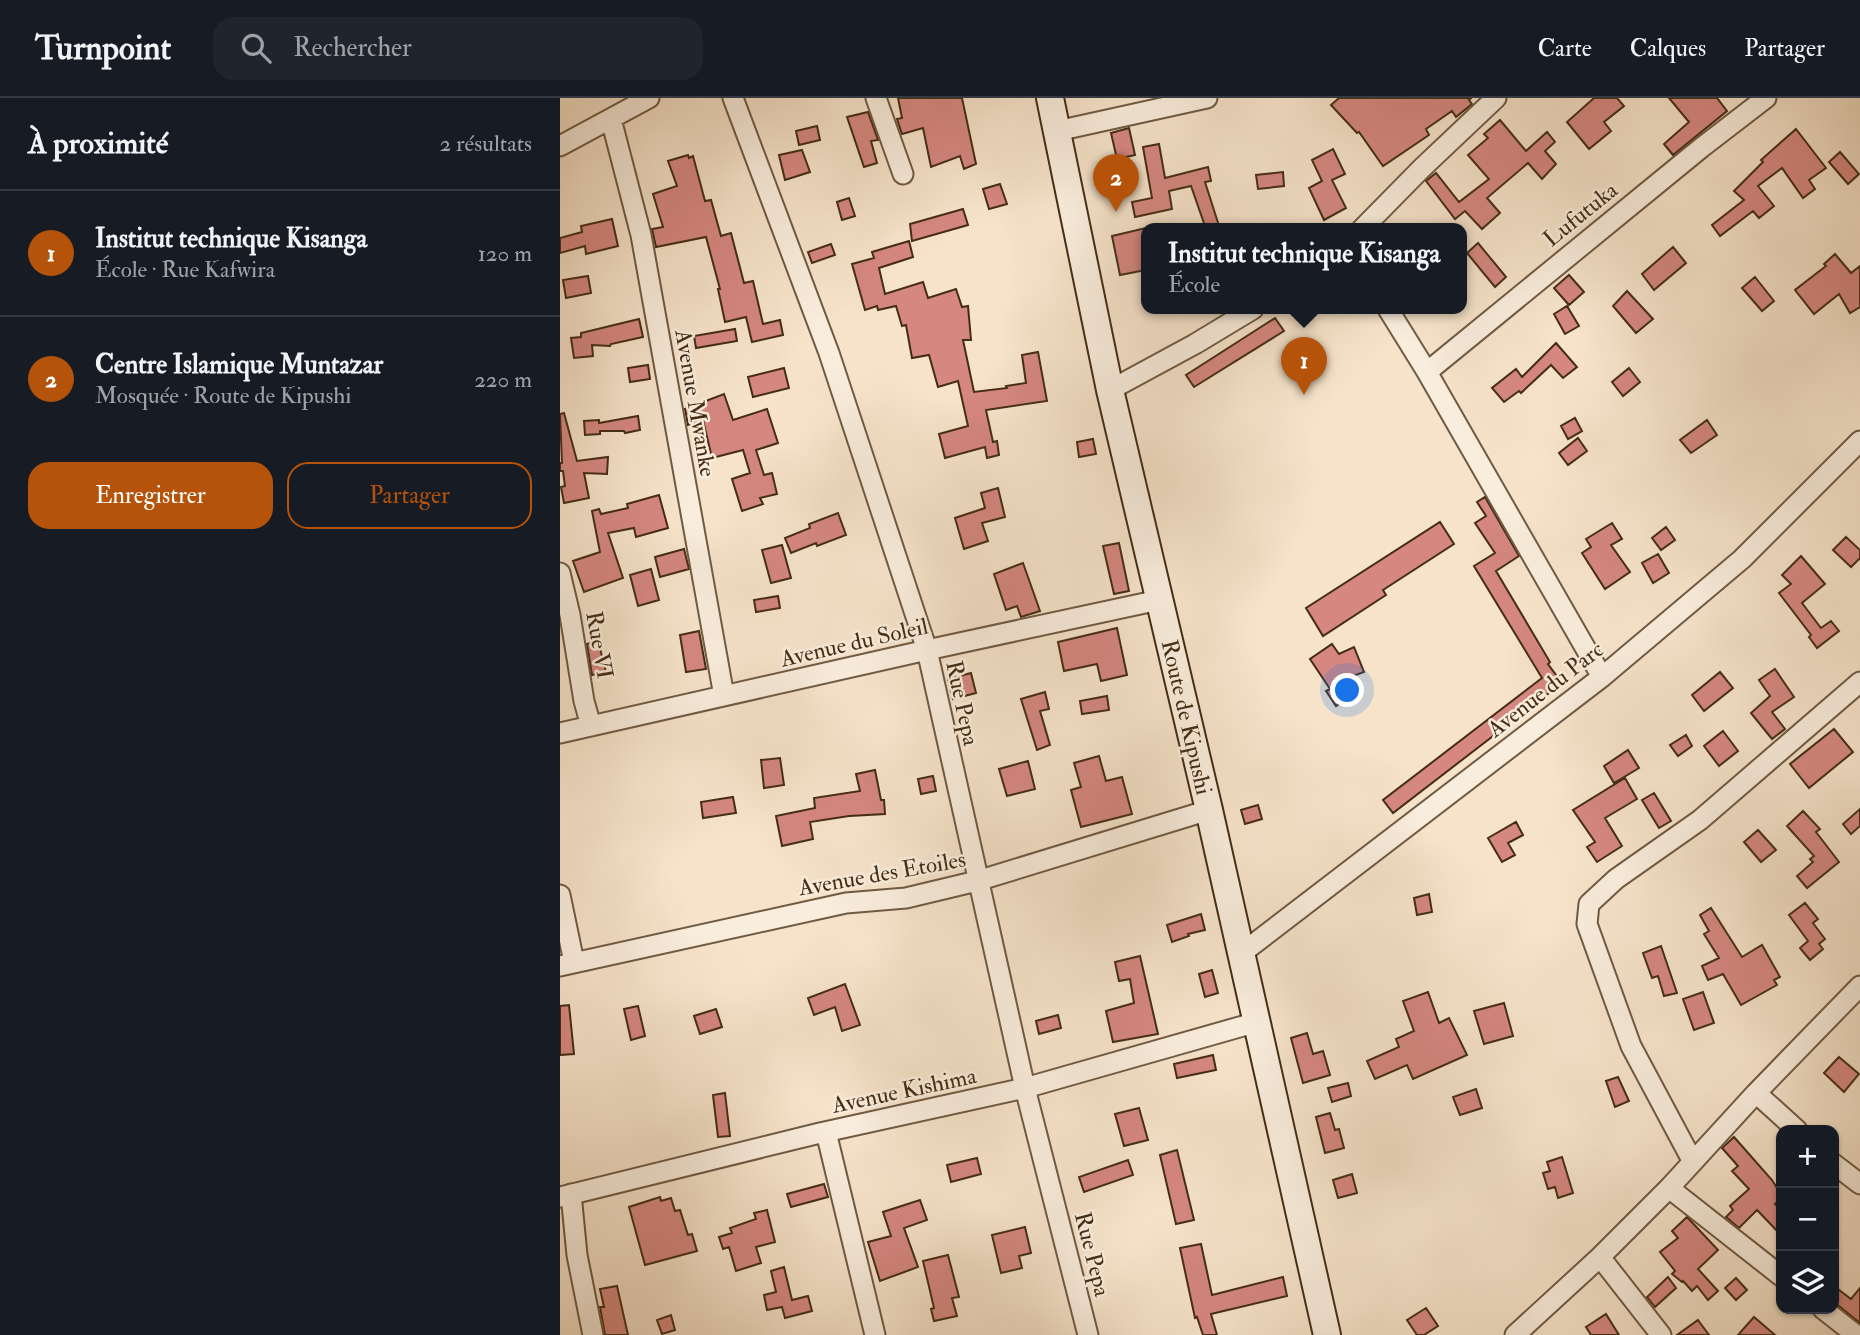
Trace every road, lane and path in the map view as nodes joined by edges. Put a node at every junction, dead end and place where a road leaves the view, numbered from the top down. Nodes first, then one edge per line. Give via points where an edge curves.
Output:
1 (649, 98) edge
2 (733, 98) edge
3 (876, 98) edge
4 (1050, 98) edge
5 (1207, 98) edge
6 (1496, 98) edge
7 (1766, 98) edge
8 (611, 119) junction
9 (1057, 131) junction
10 (562, 139) edge
11 (903, 174) dead end
12 (1368, 223) edge
13 (1245, 314) edge
14 (1391, 314) edge
15 (1427, 372) junction
16 (1110, 390) junction
17 (1860, 441) edge
18 (560, 573) edge
19 (1159, 600) junction
20 (927, 650) junction
21 (1602, 677) junction
22 (1860, 682) edge
23 (724, 696) junction
24 (591, 726) junction
25 (560, 733) edge
26 (1209, 810) junction
27 (977, 881) junction
28 (560, 895) edge
29 (1242, 953) junction
30 (567, 964) edge
31 (1856, 998) edge
32 (1257, 1022) junction
33 (1025, 1088) junction
34 (1756, 1093) junction
35 (1791, 1125) edge
36 (826, 1132) junction
37 (1693, 1162) junction
38 (1839, 1168) edge
39 (1860, 1184) edge
40 (1669, 1188) junction
41 (565, 1196) edge
42 (1600, 1257) junction
43 (1776, 1272) edge
44 (1829, 1314) edge
45 (593, 1335) edge
46 (875, 1335) edge
47 (1088, 1335) edge
48 (1327, 1335) edge
49 (1515, 1335) edge
50 (1661, 1335) edge
51 (1856, 1335) edge

1 - 8 street
2 - 20 street, Rue Pepa via 829,353
3 - 11 street
4 - 9 main road, Route de Kipushi
5 - 9 street
6 - 12 street
7 - 15 street, Lufutuka
8 - 10 street
8 - 23 street, Avenue Mwanke via 640,235
9 - 16 main road, Route de Kipushi
13 - 16 street
14 - 15 street
15 - 21 street
16 - 19 main road, Route de Kipushi
17 - 21 street, Avenue du Parc via 1742,559
18 - 24 street, Rue VI
19 - 20 street, Avenue du Soleil
19 - 26 main road, Route de Kipushi
20 - 23 street, Avenue du Soleil
20 - 27 street, Rue Pepa
21 - 29 street, Avenue du Parc
22 - 37 street via 1700,820 1616,879 1589,904 1587,924 1631,1045
23 - 24 street, Avenue du Soleil
24 - 25 street, Avenue du Soleil
26 - 27 street, Avenue des Etoiles
26 - 29 main road, Route de Kipushi
27 - 30 street, Avenue des Etoiles via 906,898 806,911
27 - 33 street, Rue Pepa
28 - 30 street
29 - 32 main road, Route de Kipushi
31 - 34 street
32 - 33 street, Avenue Kishima
32 - 48 main road, Route de Kipushi
33 - 36 street, Avenue Kishima
33 - 47 street, Rue Pepa
34 - 35 street
34 - 37 street
36 - 41 street, Avenue Kishima
36 - 46 street
37 - 40 street
38 - 39 street
40 - 42 street
40 - 43 street
41 - 45 street
42 - 49 street
42 - 50 street
44 - 51 street

